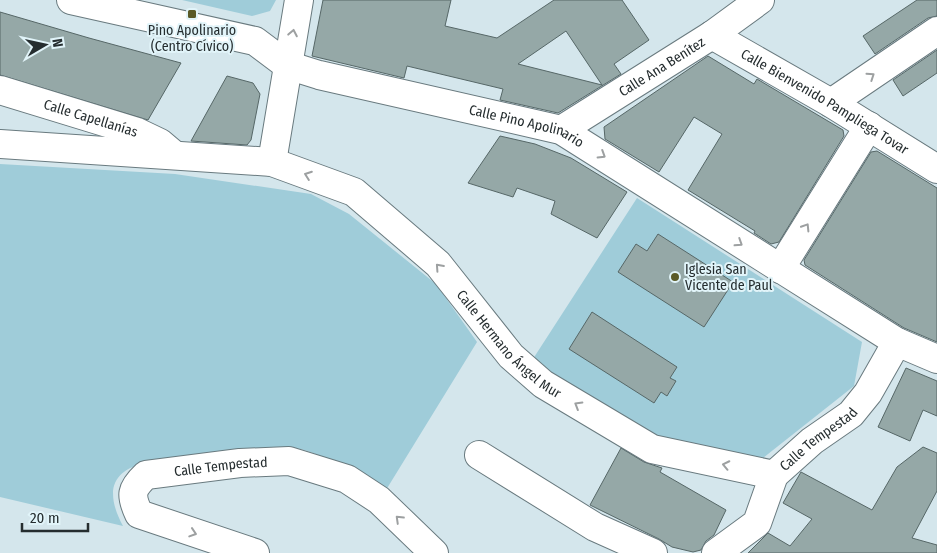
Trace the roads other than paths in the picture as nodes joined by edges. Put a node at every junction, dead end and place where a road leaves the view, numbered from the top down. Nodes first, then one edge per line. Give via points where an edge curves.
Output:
1 (71, 0) edge
2 (299, 0) edge
3 (760, 0) edge
4 (937, 31) edge
5 (712, 35) junction
6 (287, 65) junction
7 (0, 90) edge
8 (831, 103) junction
9 (869, 126) junction
10 (561, 130) junction
11 (0, 144) edge
12 (176, 156) junction
13 (272, 162) junction
14 (937, 169) edge
15 (780, 269) junction
16 (897, 342) junction
17 (937, 359) edge
18 (479, 455) dead end
19 (774, 475) junction
20 (254, 553) edge
21 (434, 553) edge
22 (654, 553) edge
23 (716, 553) edge

1 - 6 street, Calle Pino Apolinario via 255,41
6 -> 2 street
3 - 5 street, Calle Ana Benítez
8 -> 4 street
5 - 8 street, Calle Bienvenido Pampliega Tovar
5 - 10 street, Calle Ana Benítez
6 - 10 street, Calle Pino Apolinario
6 - 13 street
7 - 12 street, Calle Capellanías via 137,132 160,143
8 - 9 street, Calle Bienvenido Pampliega Tovar
9 - 14 street, Calle Bienvenido Pampliega Tovar
15 -> 9 street
10 -> 15 street, Calle Pino Apolinario
11 - 12 street, Calle Capellanías
12 - 13 street, Calle Capellanías
19 -> 13 street, Calle Hermano Ángel Mur via 652,449 543,384 511,356 438,264 354,192
15 - 16 street, Calle Pino Apolinario
16 - 17 street, Calle Pino Apolinario
16 - 19 street, Calle Tempestad via 868,393 851,414 812,441
18 - 22 street via 595,527
19 - 23 street, Calle Tempestad via 757,523
21 -> 20 street, Calle Tempestad via 379,500 347,479 289,461 240,463 146,475 136,485 132,500 139,514

